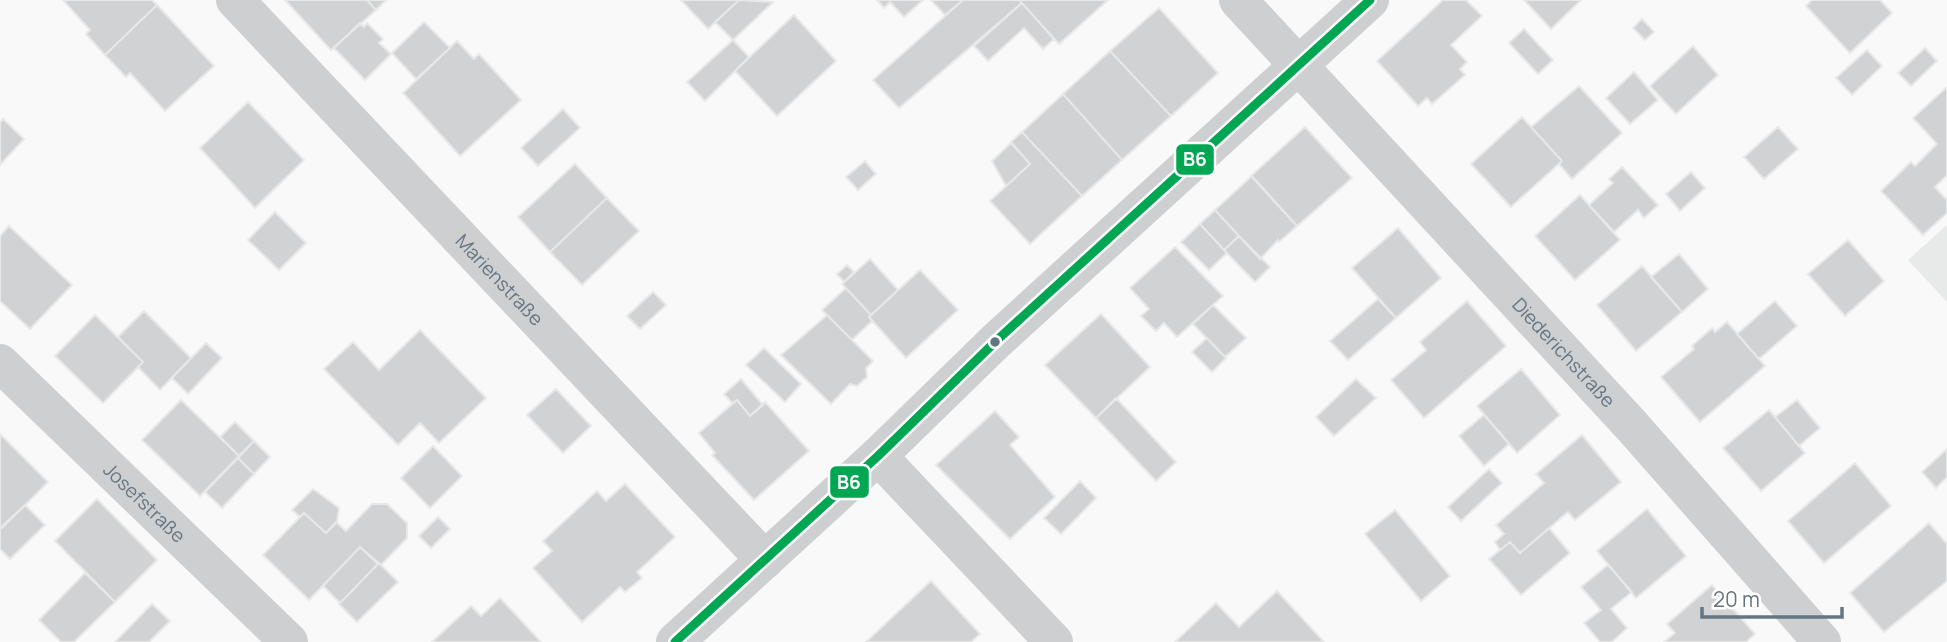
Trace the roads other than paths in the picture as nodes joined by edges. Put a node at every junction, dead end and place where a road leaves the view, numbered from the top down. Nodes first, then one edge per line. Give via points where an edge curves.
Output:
1 (235, 0) edge
2 (1238, 0) edge
3 (1370, 0) edge
4 (1301, 66) junction
5 (0, 363) edge
6 (878, 456) junction
7 (765, 560) junction
8 (289, 642) edge
9 (675, 642) edge
10 (1054, 642) edge
11 (1822, 642) edge

1 - 7 street, Marienstraße
2 - 4 street, Diederichstraße
3 - 4 street
4 - 6 street via 996,341
4 - 11 street, Diederichstraße via 1631,425
5 - 8 street, Josefstraße
6 - 7 street
6 - 10 street
7 - 9 street

